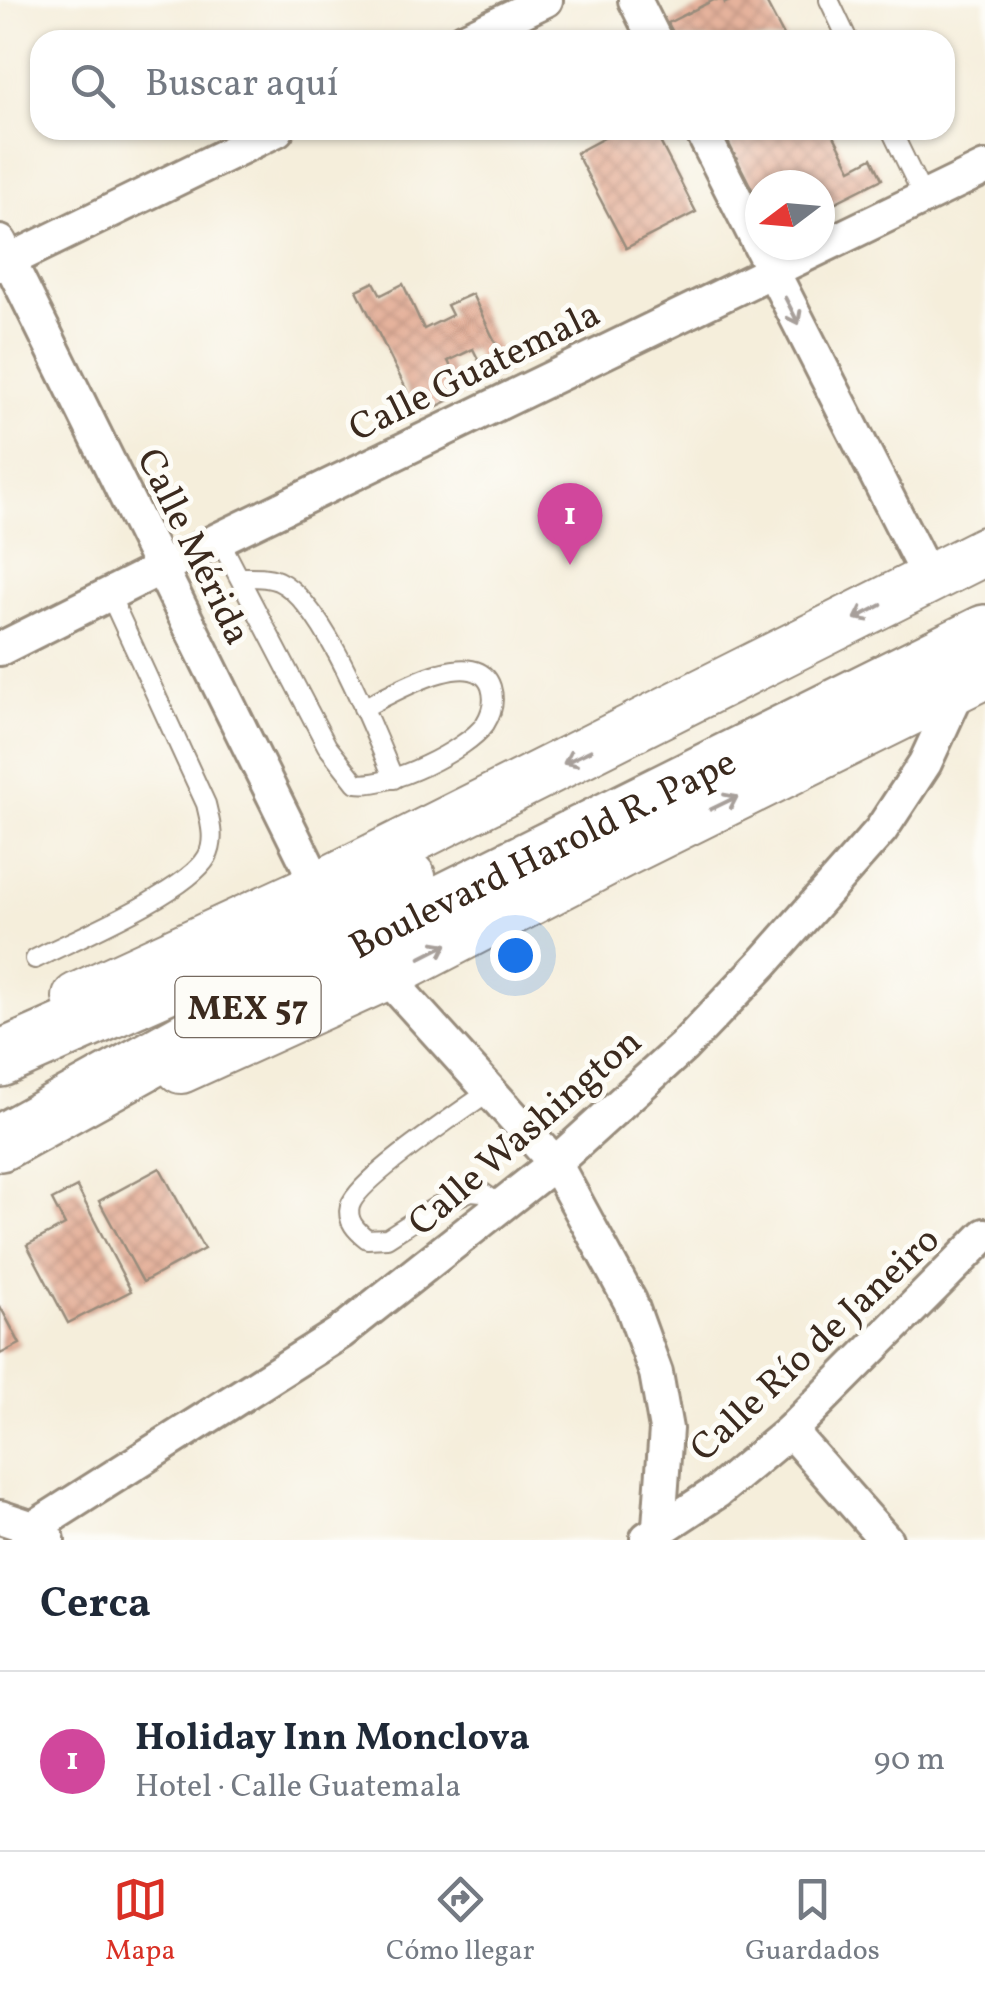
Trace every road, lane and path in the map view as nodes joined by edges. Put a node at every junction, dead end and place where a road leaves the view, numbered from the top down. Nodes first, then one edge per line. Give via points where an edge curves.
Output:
1 (546, 0) edge
2 (635, 0) edge
3 (830, 0) edge
4 (484, 30) edge
5 (650, 30) edge
6 (844, 30) edge
7 (255, 140) edge
8 (706, 140) edge
9 (897, 140) edge
10 (985, 168) edge
11 (924, 198) junction
12 (3, 256) edge
13 (772, 270) junction
14 (219, 538) junction
15 (985, 551) edge
16 (162, 569) junction
17 (240, 577) junction
18 (930, 580) junction
19 (109, 592) junction
20 (985, 594) edge
21 (985, 633) edge
22 (0, 649) edge
23 (973, 680) edge
24 (362, 708) junction
25 (394, 778) junction
26 (490, 858) junction
27 (318, 886) junction
28 (35, 959) dead end
29 (386, 976) junction
30 (5, 1056) edge
31 (491, 1090) junction
32 (12, 1137) edge
33 (555, 1163) junction
34 (502, 1206) junction
35 (985, 1234) edge
36 (790, 1432) junction
37 (0, 1517) edge
38 (41, 1534) edge
39 (654, 1537) edge
40 (886, 1540) edge

1 - 4 street
2 - 5 street
3 - 6 lane
7 - 12 street
8 - 13 street
9 - 11 lane
10 - 11 street, Calle Guatemala
11 - 13 street, Calle Guatemala
12 - 16 street, Calle Mérida
13 - 14 street, Calle Guatemala
13 -> 18 street
14 - 16 street, Calle Guatemala
14 - 17 lane
15 - 18 street
16 - 19 street, Calle Guatemala
16 - 27 street, Calle Mérida
17 - 24 lane via 278,580 297,594 316,617
17 - 25 lane via 344,771 368,785
18 -> 27 street
19 - 22 street, Calle Guatemala
19 - 28 lane via 206,804 208,854 172,888
20 - 26 highway, Boulevard Harold R. Pape / MEX 57
21 - 26 highway, Boulevard Harold R. Pape / MEX 57
29 -> 23 street
23 - 33 street, Calle Washington via 881,830 682,1046
24 - 25 lane
24 - 25 lane via 464,668 480,671 490,683 494,700 479,731
26 - 30 highway, Boulevard Harold R. Pape / MEX 57 via 349,907
26 - 32 highway, Boulevard Harold R. Pape / MEX 57 via 365,941
27 - 30 street via 88,991 55,1010
29 - 31 street
29 - 32 street via 88,1110
31 - 33 street
31 - 34 lane via 373,1178 351,1202 349,1216 367,1239 387,1238 471,1190
33 - 34 street, Calle Washington
33 - 39 street via 630,1301 656,1373 666,1429
34 - 38 street, Calle Washington via 340,1333
35 - 36 street, Calle Río de Janeiro
36 - 39 street, Calle Río de Janeiro
36 - 40 street
37 - 38 street

